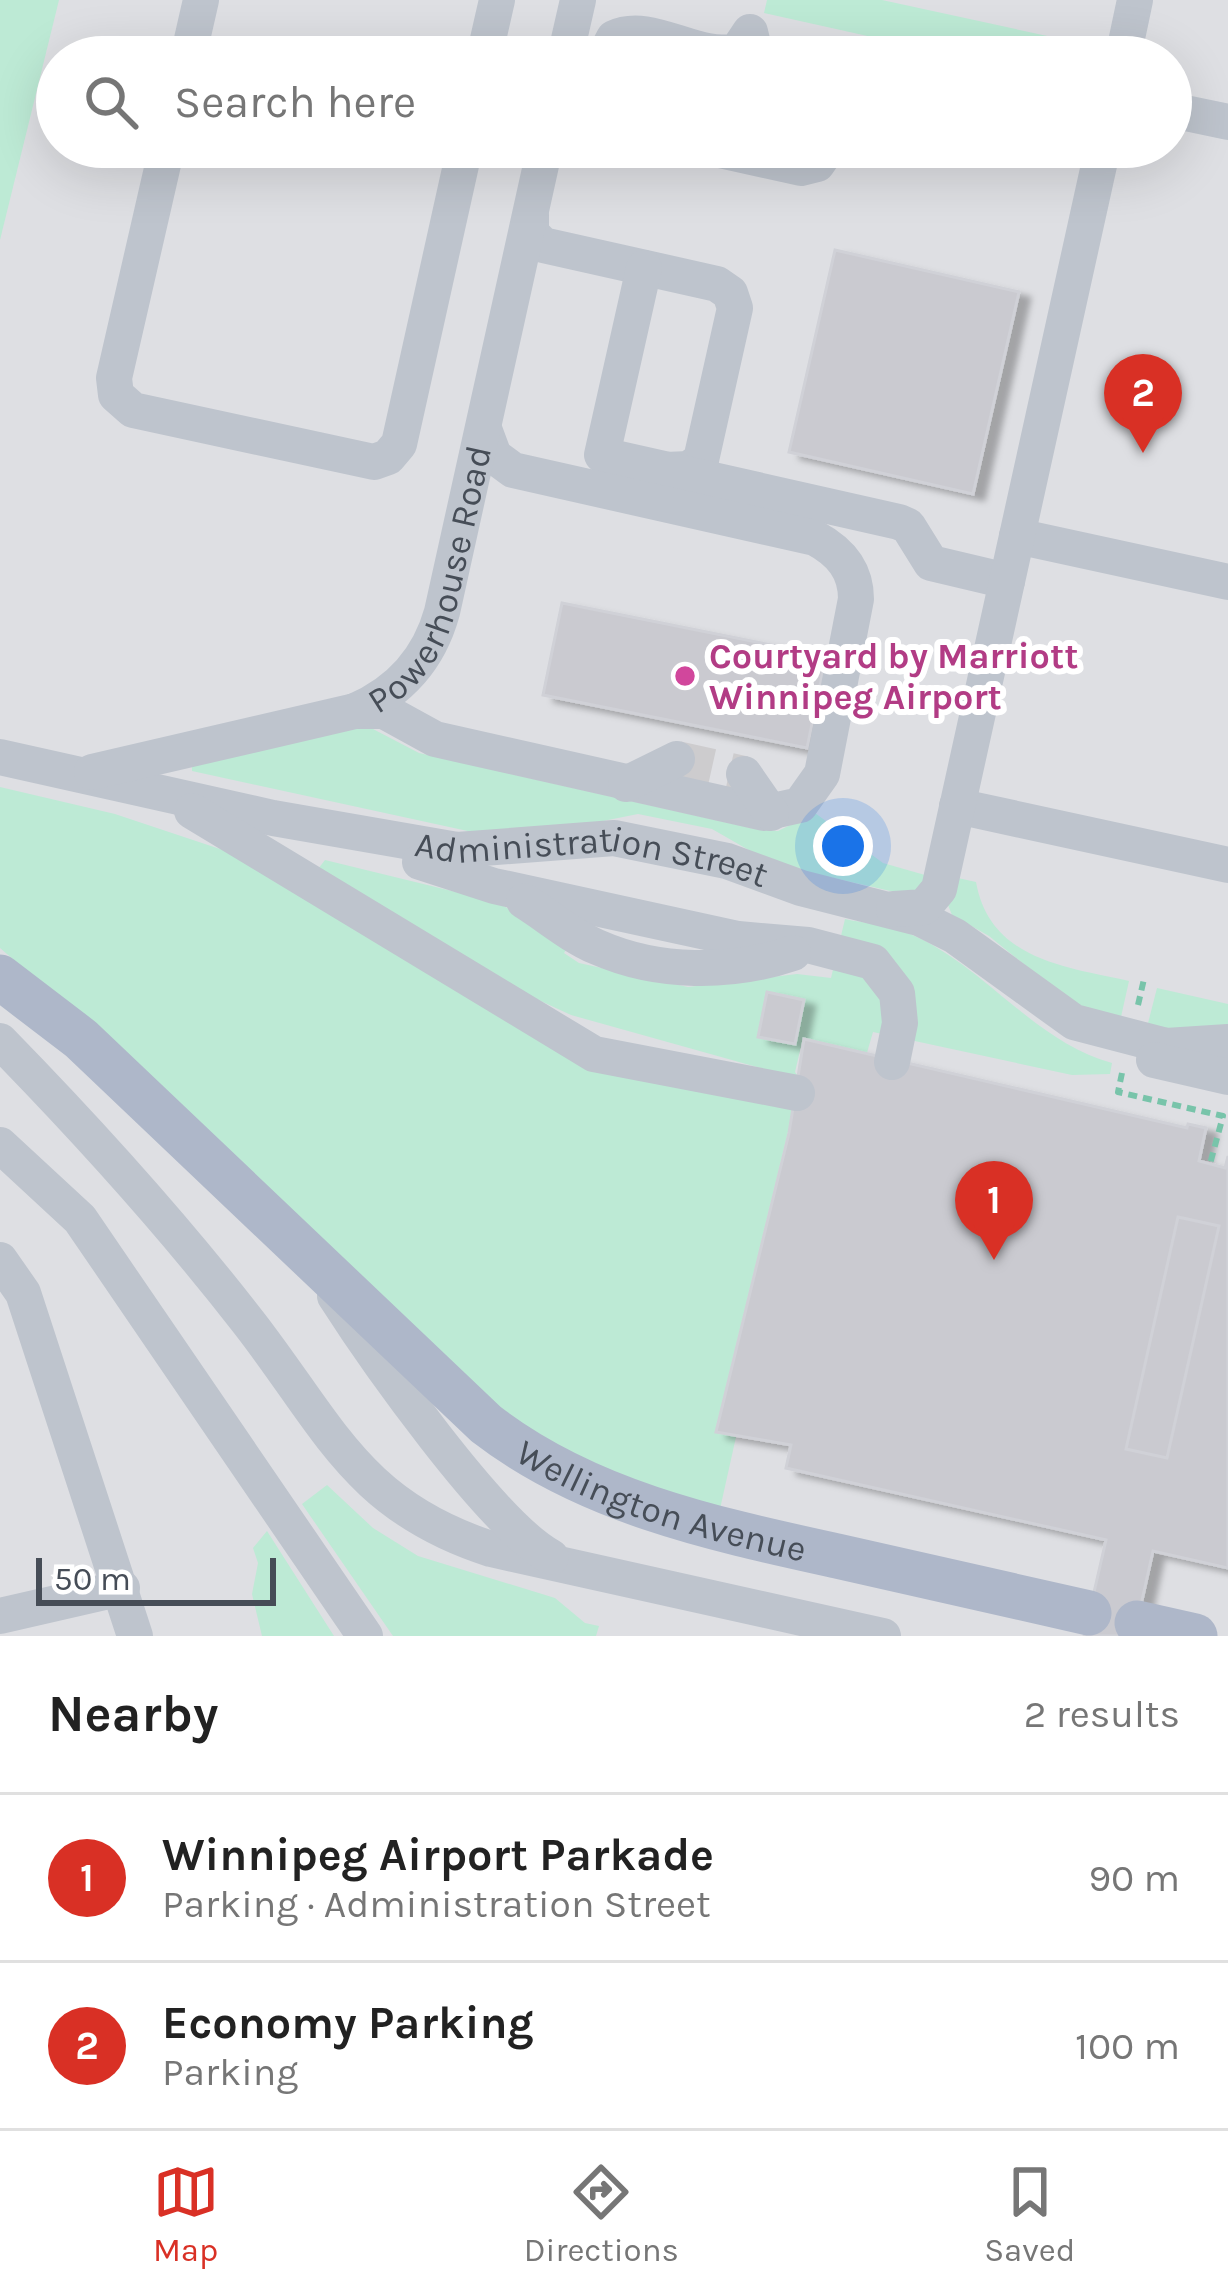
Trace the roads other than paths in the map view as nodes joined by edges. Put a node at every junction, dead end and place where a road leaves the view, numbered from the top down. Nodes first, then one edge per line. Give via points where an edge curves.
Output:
1 (201, 0) edge
2 (496, 0) edge
3 (578, 0) edge
4 (1135, 0) edge
5 (193, 36) edge
6 (497, 36) edge
7 (570, 36) edge
8 (1127, 36) edge
9 (1192, 114) edge
10 (1228, 122) edge
11 (162, 168) edge
12 (459, 168) edge
13 (540, 168) edge
14 (1097, 168) edge
15 (535, 256) junction
16 (644, 268) junction
17 (484, 429) junction
18 (666, 470) junction
19 (1017, 536) junction
20 (1007, 581) junction
21 (1228, 582) edge
22 (355, 711) junction
23 (0, 758) edge
24 (677, 759) tunnel mouth
25 (744, 774) tunnel mouth
26 (77, 775) junction
27 (122, 784) junction
28 (626, 784) junction
29 (957, 806) junction
30 (771, 813) junction
31 (273, 818) junction
32 (550, 845) junction
33 (1228, 865) edge
34 (453, 869) junction
35 (494, 886) junction
36 (801, 888) junction
37 (894, 909) junction
38 (819, 949) junction
39 (0, 977) edge
40 (1032, 996) junction
41 (0, 1041) edge
42 (1228, 1042) edge
43 (892, 1062) dead end
44 (1228, 1077) edge
45 (797, 1093) dead end
46 (0, 1145) edge
47 (308, 1252) junction
48 (0, 1260) edge
49 (122, 1588) junction
50 (1089, 1613) dead end
51 (0, 1616) edge
52 (1137, 1623) dead end
53 (135, 1636) edge
54 (365, 1636) edge
55 (847, 1636) edge
56 (883, 1636) edge
57 (1195, 1636) edge

1 - 5 street
2 - 6 street
3 - 7 street
4 - 8 street
9 - 10 street
11 - 12 street via 116,394 134,410 374,462 399,444
13 - 15 street, Powerhouse Road via 530,215
14 - 19 street
15 - 16 street
15 - 17 street, Powerhouse Road
16 - 18 street via 602,455
16 - 18 street via 717,284 735,308 701,460 688,470
17 - 22 street, Powerhouse Road via 437,630 401,682
17 - 30 street via 494,456 512,470 815,538 847,564 856,599 822,774 800,805
18 - 20 street via 899,522 931,563
19 - 20 street
19 - 21 street
20 - 29 street
22 - 26 street, Powerhouse Road
22 - 28 street via 384,711 435,739
23 - 26 street
24 - 28 street
25 - 30 street
26 - 27 street
27 - 31 street
27 - 45 street via 207,818 594,1054
28 - 30 street
29 - 33 street
29 - 37 street via 935,898 915,910
31 - 32 street, Administration Street via 457,850
31 - 34 street
32 - 36 street
32 - 36 street, Administration Street via 603,838 701,855
34 - 35 street
34 - 38 street via 507,871 746,920
35 - 38 street
35 - 38 street via 596,947 689,968
36 - 37 street, Administration Street
37 - 40 street, Administration Street via 956,936
38 - 43 street via 873,962 892,982 900,1023
39 - 47 main road, Wellington Avenue via 82,1040
40 - 42 street, Administration Street via 1074,1022 1130,1040
40 - 44 street via 1088,1042
41 - 56 street, Wellington Avenue via 249,1322 357,1470 404,1510 491,1549
46 - 54 street via 80,1219
47 - 50 main road, Wellington Avenue via 486,1424 570,1479 719,1530
47 - 55 street, Wellington Avenue via 374,1357 539,1551 624,1586
48 - 49 street via 23,1293
49 - 51 street
49 - 53 street
52 - 57 main road

